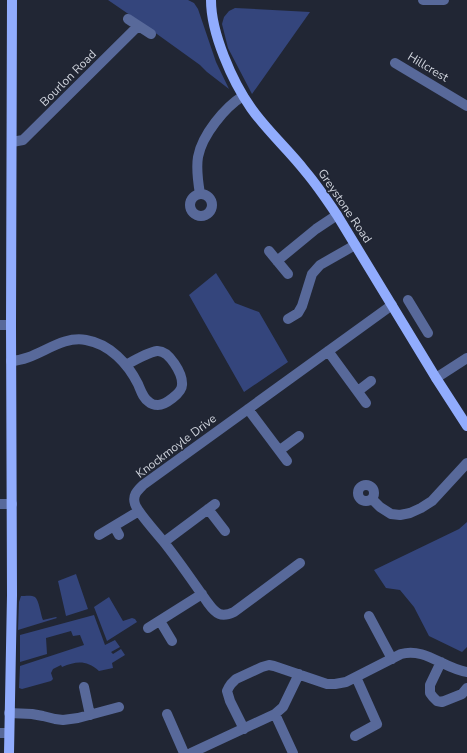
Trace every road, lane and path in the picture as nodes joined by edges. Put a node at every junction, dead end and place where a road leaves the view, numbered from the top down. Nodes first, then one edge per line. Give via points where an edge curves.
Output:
1 (12, 0) edge
2 (211, 0) edge
3 (423, 0) edge
4 (444, 0) edge
5 (128, 19) dead end
6 (138, 26) junction
7 (151, 34) dead end
8 (395, 63) dead end
9 (243, 96) junction
10 (467, 106) edge
11 (12, 142) junction
12 (200, 194) dead end
13 (337, 216) junction
14 (355, 245) junction
15 (269, 250) dead end
16 (277, 261) junction
17 (288, 274) dead end
18 (408, 300) dead end
19 (392, 305) junction
20 (418, 317) junction
21 (288, 319) dead end
22 (0, 325) edge
23 (11, 325) junction
24 (405, 326) junction
25 (428, 333) dead end
26 (328, 351) junction
27 (467, 358) edge
28 (11, 361) junction
29 (126, 365) junction
30 (436, 378) junction
31 (371, 381) dead end
32 (358, 391) junction
33 (366, 403) dead end
34 (248, 409) junction
35 (467, 426) edge
36 (299, 436) dead end
37 (280, 450) junction
38 (287, 461) dead end
39 (467, 463) edge
40 (372, 499) dead end
41 (0, 504) edge
42 (12, 504) junction
43 (139, 511) junction
44 (225, 531) dead end
45 (99, 535) dead end
46 (164, 542) junction
47 (300, 563) dead end
48 (202, 594) junction
49 (369, 616) dead end
50 (160, 621) junction
51 (148, 628) dead end
52 (172, 641) dead end
53 (392, 659) junction
54 (441, 662) junction
55 (467, 672) edge
56 (299, 674) junction
57 (356, 677) junction
58 (84, 687) dead end
59 (467, 688) edge
60 (120, 707) dead end
61 (9, 713) junction
62 (167, 714) dead end
63 (275, 714) junction
64 (90, 715) junction
65 (244, 729) junction
66 (5, 733) edge
67 (355, 736) dead end
68 (9, 753) edge
69 (184, 753) edge
70 (191, 753) edge
71 (293, 753) edge

1 - 11 main road
2 - 9 main road, Greystone Road via 214,29 226,62
3 - 4 street
5 - 6 street
6 - 7 street
6 - 11 street, Bourlon Road via 23,140
8 - 10 street, Hillcrest
9 - 12 street via 222,115 202,143 197,163
9 - 13 main road, Greystone Road via 320,190
11 - 23 main road
13 - 14 main road, Greystone Road
13 - 16 street via 316,229
14 - 19 main road, Greystone Road
14 - 21 street via 320,265 312,274 298,313
15 - 16 street
16 - 17 street
18 - 20 street
19 - 24 main road, Greystone Road
19 - 26 street, Knockmoyle Drive
20 - 24 street
20 - 25 street
22 - 23 street
23 - 28 main road
24 - 30 main road, Greystone Road
26 - 32 street
26 - 34 street, Knockmoyle Drive
27 - 30 street
28 - 29 street via 25,359 75,339 96,343
28 - 42 main road
29 - 29 street via 156,351 162,352 171,359 180,372 183,387 174,397 158,405 152,404 145,398
30 - 35 main road, Greystone Road
31 - 32 street
32 - 33 street
34 - 37 street
34 - 43 street, Knockmoyle Drive via 137,491 134,501
36 - 37 street
37 - 38 street
39 - 40 street via 432,500 410,513 391,514
41 - 42 street
42 - 61 main road
43 - 45 street via 117,531
43 - 46 street
44 - 46 street via 211,507
46 - 48 street
47 - 48 street via 229,614 224,615 215,611
48 - 50 street
49 - 53 street
50 - 51 street
50 - 52 street
53 - 54 street via 413,653
53 - 57 street
54 - 55 street
54 - 59 street via 430,685 430,693 437,701 442,702 462,694
56 - 57 street via 327,684 340,684
56 - 63 street via 283,707
56 - 65 street via 269,666 233,681 228,696
57 - 67 street via 377,724
58 - 64 street
60 - 64 street
61 - 64 street via 63,720
61 - 66 main road
62 - 69 street
63 - 65 street
63 - 71 street
65 - 70 street
66 - 68 main road

